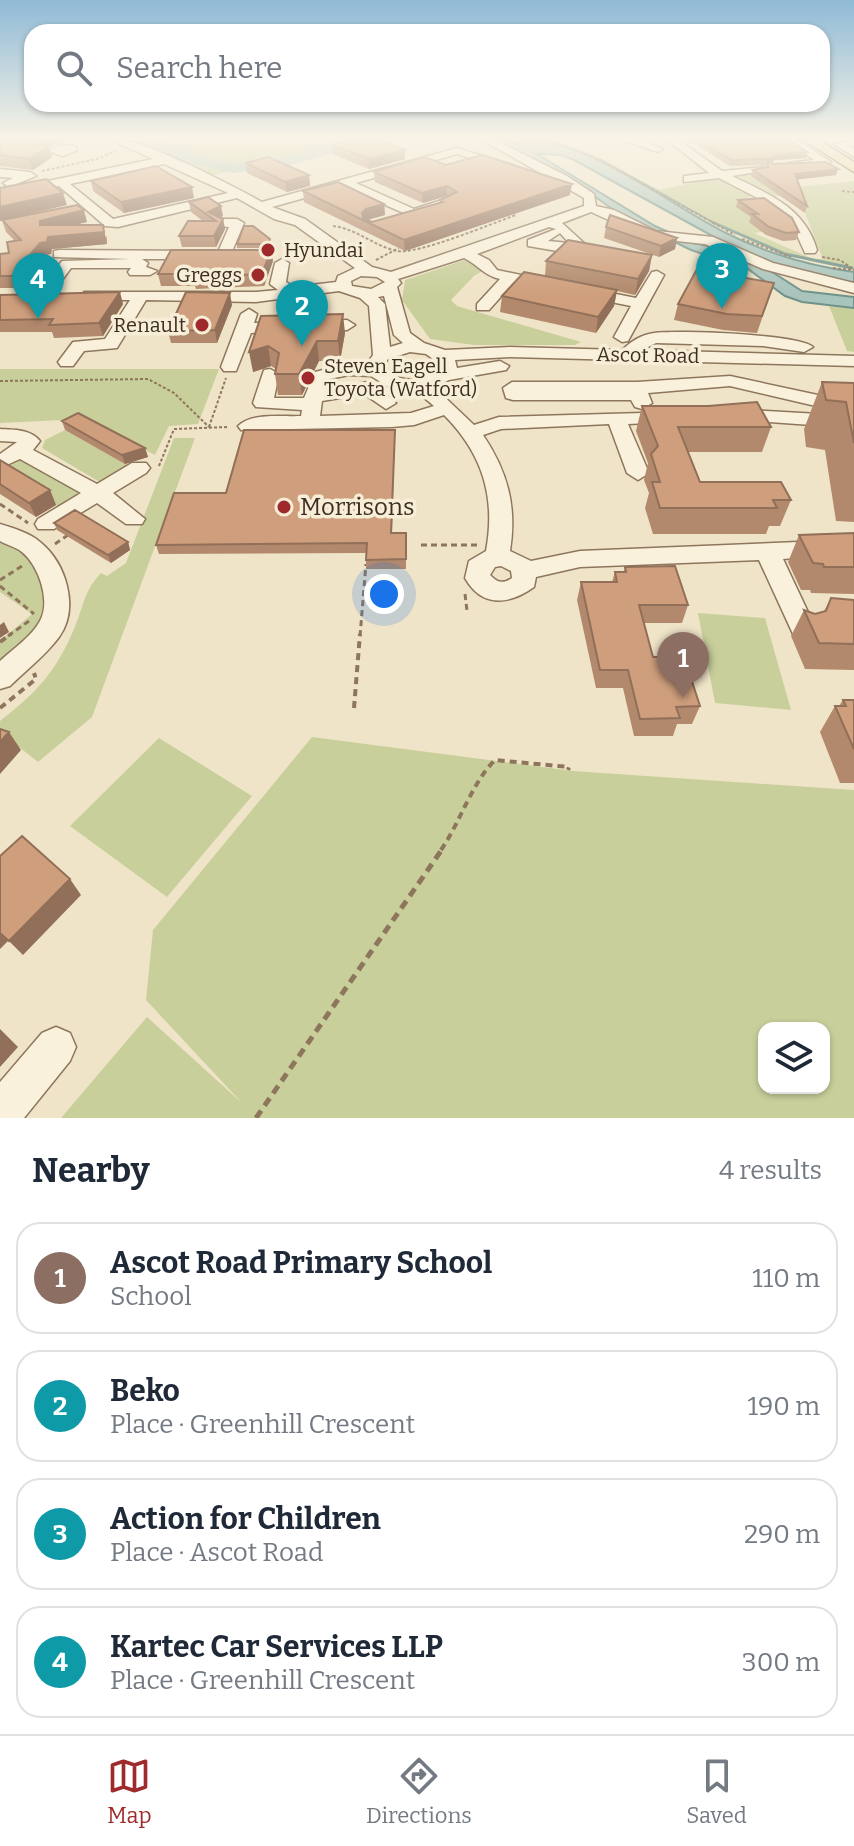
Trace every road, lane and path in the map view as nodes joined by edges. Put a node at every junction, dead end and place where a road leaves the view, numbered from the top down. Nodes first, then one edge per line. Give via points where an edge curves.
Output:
1 (25, 190) edge
2 (67, 190) edge
3 (194, 190) edge
4 (219, 190) edge
5 (240, 190) edge
6 (271, 190) edge
7 (319, 190) edge
8 (366, 190) edge
9 (578, 190) edge
10 (653, 190) edge
11 (751, 190) edge
12 (236, 191) junction
13 (842, 191) dead end
14 (854, 192) edge
15 (0, 195) edge
16 (289, 198) junction
17 (448, 203) edge
18 (261, 206) junction
19 (413, 213) junction
20 (591, 214) junction
21 (516, 215) edge
22 (279, 216) junction
23 (390, 220) edge
24 (220, 223) edge
25 (550, 223) junction
26 (337, 228) joint
27 (567, 231) junction
28 (322, 236) junction
29 (399, 248) edge
30 (591, 249) edge
31 (810, 250) joint
32 (394, 251) junction
33 (465, 253) junction
34 (59, 254) dead end
35 (159, 255) junction
36 (792, 257) dead end
37 (282, 263) dead end
38 (825, 266) dead end
39 (531, 267) dead end
40 (366, 269) junction
41 (657, 275) dead end
42 (316, 276) dead end
43 (514, 278) junction
44 (139, 280) junction
45 (342, 282) junction
46 (390, 282) junction
47 (63, 287) junction
48 (854, 288) edge
49 (280, 291) junction
50 (365, 294) junction
51 (20, 296) edge
52 (256, 297) junction
53 (643, 304) junction
54 (483, 307) dead end
55 (347, 325) dead end
56 (244, 328) junction
57 (624, 346) junction
58 (419, 347) junction
59 (442, 355) junction
60 (67, 362) dead end
61 (379, 363) junction
62 (852, 363) edge
63 (230, 367) joint
64 (270, 374) dead end
65 (445, 375) junction
66 (0, 381) edge
67 (420, 385) junction
68 (638, 391) junction
69 (820, 401) edge
70 (386, 403) dead end
71 (312, 408) junction
72 (446, 408) junction
73 (689, 415) edge
74 (713, 415) edge
75 (646, 416) junction
76 (616, 418) junction
77 (854, 422) edge
78 (241, 426) joint
79 (209, 427) junction
80 (473, 432) junction
81 (0, 435) edge
82 (10, 456) edge
83 (139, 468) dead end
84 (638, 473) dead end
85 (98, 493) junction
86 (134, 519) dead end
87 (46, 524) dead end
88 (0, 532) edge
89 (421, 545) dead end
90 (822, 549) edge
91 (767, 550) junction
92 (498, 552) junction
93 (38, 555) junction
94 (367, 560) edge
95 (525, 571) junction
96 (0, 580) edge
97 (462, 583) dead end
98 (0, 586) edge
99 (467, 611) dead end
100 (802, 627) dead end
101 (0, 642) edge
102 (0, 678) edge
103 (354, 708) dead end
104 (568, 770) dead end
105 (56, 1047) dead end
106 (0, 1114) edge
107 (256, 1118) edge

1 - 15 street
2 - 3 street via 81,208 110,223 155,212
4 - 12 street
5 - 12 street
6 - 16 street
7 - 16 street
8 - 19 street
9 - 20 street via 590,197
10 - 36 path via 740,238
11 - 31 street via 798,222
12 - 18 street
13 - 14 path
16 - 18 street
17 - 19 street
18 - 22 street
19 - 23 street
20 - 25 street
20 - 27 street
20 - 48 street via 609,213 653,235 708,240 794,274
21 - 32 path via 407,252
22 - 28 street
22 - 45 street via 336,256 345,271
24 - 35 street via 237,223 232,254
25 - 27 street
25 - 33 street
26 - 28 street
26 - 32 path via 347,226
27 - 30 street
28 - 40 street
29 - 32 path
31 - 38 path via 808,254 840,260 854,270
32 - 40 path
33 - 43 street via 492,273
33 - 46 street
34 - 35 street
35 - 44 street
37 - 49 street
39 - 43 street
40 - 45 street
40 - 46 street
41 - 53 street
42 - 49 street
43 - 53 street
43 - 54 street
44 - 47 street
44 - 47 street
44 - 52 street
44 - 60 street via 111,344 79,346
45 - 49 street via 323,290
45 - 50 street via 350,292
46 - 50 street
46 - 58 street via 402,335
47 - 51 street
49 - 52 street
50 - 61 street via 377,304
52 - 56 street
53 - 57 street
55 - 56 street
56 - 63 street
57 - 59 street, Ascot Road
57 - 62 street, Ascot Road
57 - 62 street via 656,338 805,342
58 - 59 street
58 - 61 street via 397,349
59 - 65 street via 449,364
61 - 67 street via 390,381
61 - 71 street via 321,376
62 - 65 street, Ascot Road via 527,363
63 - 79 path
64 - 71 street via 263,403
65 - 67 street, Ascot Road
66 - 79 path via 148,379 174,393
67 - 72 street
68 - 68 street via 512,388 513,394
68 - 69 street via 730,381
68 - 75 street
70 - 71 street via 368,388
71 - 72 street via 392,421
71 - 78 street
72 - 80 street
73 - 75 street
74 - 77 street
75 - 76 street
76 - 80 street via 499,423
76 - 84 street
78 - 79 path
80 - 92 street via 500,486
81 - 82 street via 30,441
82 - 85 street
83 - 85 street
85 - 86 street
85 - 87 street
88 - 93 street
89 - 92 path
90 - 91 street
91 - 95 street via 647,566 580,559
91 - 100 street
92 - 95 street
92 - 95 street via 476,573 481,584 502,593 516,590 525,581
93 - 96 path
93 - 102 street via 46,562 57,613 49,631
94 - 103 path
97 - 99 path
98 - 101 path via 36,616
104 - 107 path via 495,760 482,773 458,826
105 - 106 street

